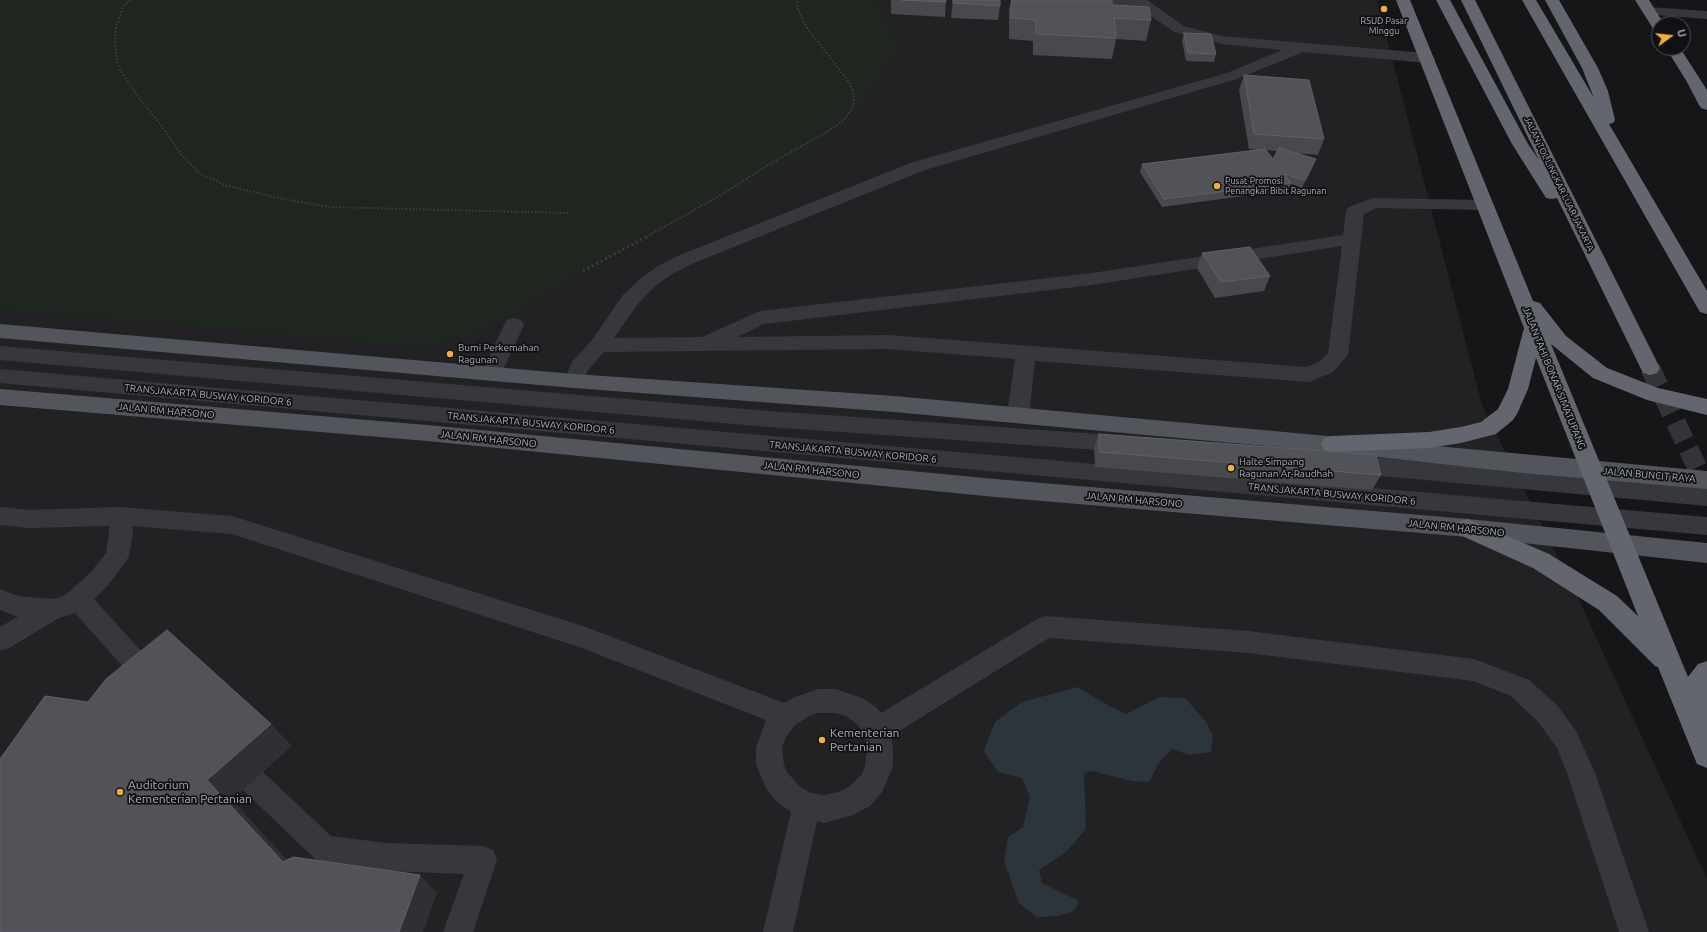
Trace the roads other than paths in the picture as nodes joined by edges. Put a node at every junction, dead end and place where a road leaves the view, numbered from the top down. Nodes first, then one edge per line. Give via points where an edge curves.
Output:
1 (1101, 0) edge
2 (1403, 0) edge
3 (1443, 0) edge
4 (1468, 0) edge
5 (1529, 0) edge
6 (1552, 0) edge
7 (1645, 6) edge
8 (1707, 15) edge
9 (1652, 16) edge
10 (1301, 47) junction
11 (1678, 56) edge
12 (1427, 58) junction
13 (1695, 82) junction
14 (1707, 94) edge
15 (1707, 105) edge
16 (1612, 143) junction
17 (1484, 205) junction
18 (1352, 239) junction
19 (1588, 241) junction
20 (1521, 294) junction
21 (1707, 307) edge
22 (514, 326) dead end
23 (1534, 328) junction
24 (0, 331) edge
25 (701, 344) junction
26 (599, 345) junction
27 (0, 353) edge
28 (1026, 353) junction
29 (1650, 368) tunnel mouth
30 (492, 374) junction
31 (0, 376) edge
32 (574, 381) junction
33 (0, 397) edge
34 (1707, 407) edge
35 (1018, 416) junction
36 (1332, 444) junction
37 (1595, 479) junction
38 (1707, 480) edge
39 (1707, 497) edge
40 (1387, 499) junction
41 (0, 516) edge
42 (120, 516) junction
43 (1610, 518) junction
44 (1707, 526) edge
45 (1468, 528) junction
46 (1622, 545) junction
47 (1707, 553) edge
48 (0, 599) edge
49 (78, 599) junction
50 (52, 610) junction
51 (0, 640) edge
52 (1671, 665) junction
53 (1707, 672) edge
54 (154, 683) edge
55 (786, 716) junction
56 (877, 730) junction
57 (1707, 751) edge
58 (1707, 755) edge
59 (253, 781) dead end
60 (806, 806) junction
61 (458, 932) edge
62 (778, 932) edge
63 (1634, 932) edge

1 - 10 lane via 1142,3 1179,29 1222,40
2 - 12 highway, JALAN TAHI BONAR SIMATUPANG
3 - 19 highway via 1533,167
4 - 19 highway, JALAN TOL LINGKAR LUAR JAKARTA
5 - 16 highway
6 - 16 highway via 1600,91
7 - 8 lane
7 - 9 highway
10 - 12 lane
10 - 26 lane via 1232,76 919,166 687,259 647,283 634,296
11 - 13 highway
12 - 17 highway, JALAN TAHI BONAR SIMATUPANG
13 - 14 highway
13 - 15 highway
16 - 21 highway
17 - 18 lane via 1373,203 1354,211
17 - 20 highway, JALAN TAHI BONAR SIMATUPANG
18 - 25 lane via 1092,279 760,318
18 - 28 lane via 1338,355 1326,367 1309,374
19 - 29 highway, JALAN TOL LINGKAR LUAR JAKARTA
20 - 23 highway, JALAN TAHI BONAR SIMATUPANG
20 - 34 highway via 1559,341 1600,373 1654,396
22 - 30 lane
23 - 36 highway via 1518,390 1506,414 1488,428 1429,440
23 - 37 highway, JALAN TAHI BONAR SIMATUPANG
24 - 30 main road
25 - 26 lane
25 - 28 lane via 888,342
26 - 32 lane via 579,367
27 - 37 lane via 769,419 1086,440
28 - 35 lane
30 - 32 main road
31 - 40 lane, TRANSJAKARTA BUSWAY KORIDOR 6
32 - 35 main road via 894,404
33 - 45 main road, JALAN RM HARSONO via 434,434 995,488
35 - 36 main road
36 - 37 main road
37 - 38 main road, JALAN BUNCIT RAYA
37 - 39 lane
37 - 43 highway, JALAN TAHI BONAR SIMATUPANG
40 - 43 lane, TRANSJAKARTA BUSWAY KORIDOR 6
40 - 45 lane
41 - 42 lane via 29,519
42 - 49 lane via 121,533 117,556 100,578
42 - 55 lane via 232,525 586,638
43 - 44 lane, TRANSJAKARTA BUSWAY KORIDOR 6
43 - 46 highway, JALAN TAHI BONAR SIMATUPANG
45 - 46 main road, JALAN RM HARSONO
45 - 52 highway via 1540,560 1608,603
46 - 47 main road
46 - 52 highway, JALAN TAHI BONAR SIMATUPANG
48 - 50 lane via 15,606
49 - 50 lane
49 - 54 lane
50 - 51 lane
52 - 58 highway, JALAN TAHI BONAR SIMATUPANG
53 - 57 highway via 1696,686
55 - 56 lane via 802,706 818,701 836,701 853,706 867,716
55 - 60 lane via 775,730 769,747 770,765 777,781 789,795
56 - 60 lane via 879,766 872,783 860,796 843,805 824,808
56 - 63 lane via 1046,627 1248,642 1474,670 1520,688 1548,714 1567,740 1581,773
59 - 61 lane via 325,848 387,857 483,860
60 - 62 lane

